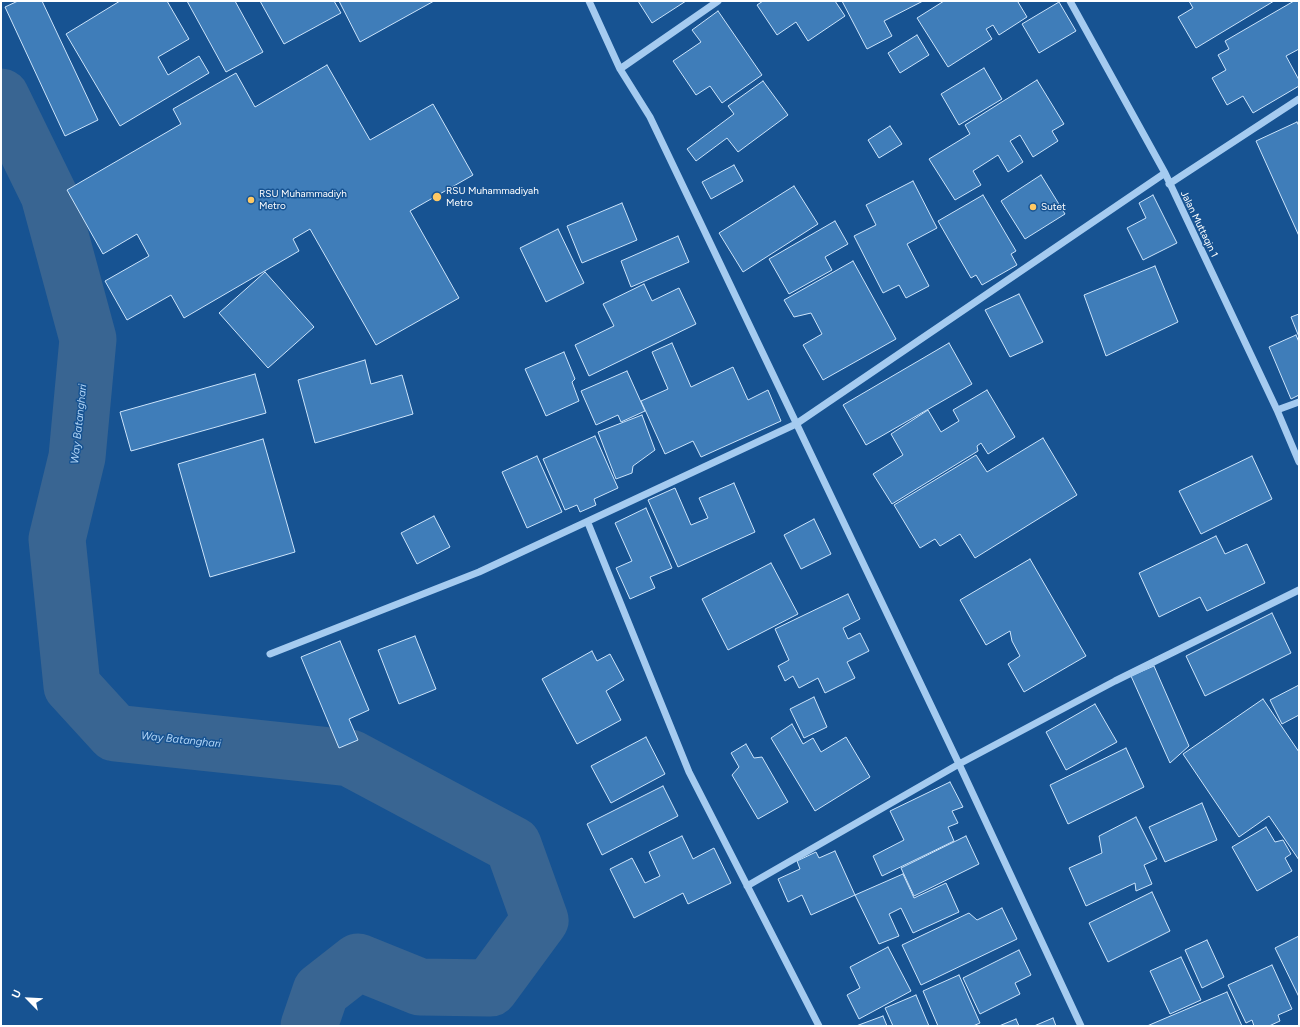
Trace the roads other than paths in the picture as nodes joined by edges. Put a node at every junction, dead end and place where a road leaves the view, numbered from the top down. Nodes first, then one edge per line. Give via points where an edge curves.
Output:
1 (589, 1) edge
2 (718, 1) edge
3 (1070, 1) edge
4 (620, 69) junction
5 (1299, 99) edge
6 (1165, 173) junction
7 (1169, 184) junction
8 (1299, 402) edge
9 (1277, 410) junction
10 (796, 424) junction
11 (1299, 462) edge
12 (588, 523) junction
13 (1299, 590) edge
14 (270, 654) dead end
15 (959, 764) junction
16 (747, 886) junction
17 (818, 1026) edge
18 (1081, 1026) edge

1 - 4 street
2 - 4 street
3 - 6 street, Jalan Muttaqin 1
4 - 10 street via 650,117
5 - 7 street
6 - 7 street, Jalan Muttaqin 1
6 - 10 street
7 - 9 street, Jalan Muttaqin 1
8 - 9 street
9 - 11 street, Jalan Muttaqin 1
10 - 12 street
10 - 15 street
12 - 14 street via 479,572
12 - 16 street via 689,772
13 - 15 street via 1115,681
15 - 16 street
15 - 18 street
16 - 17 street

